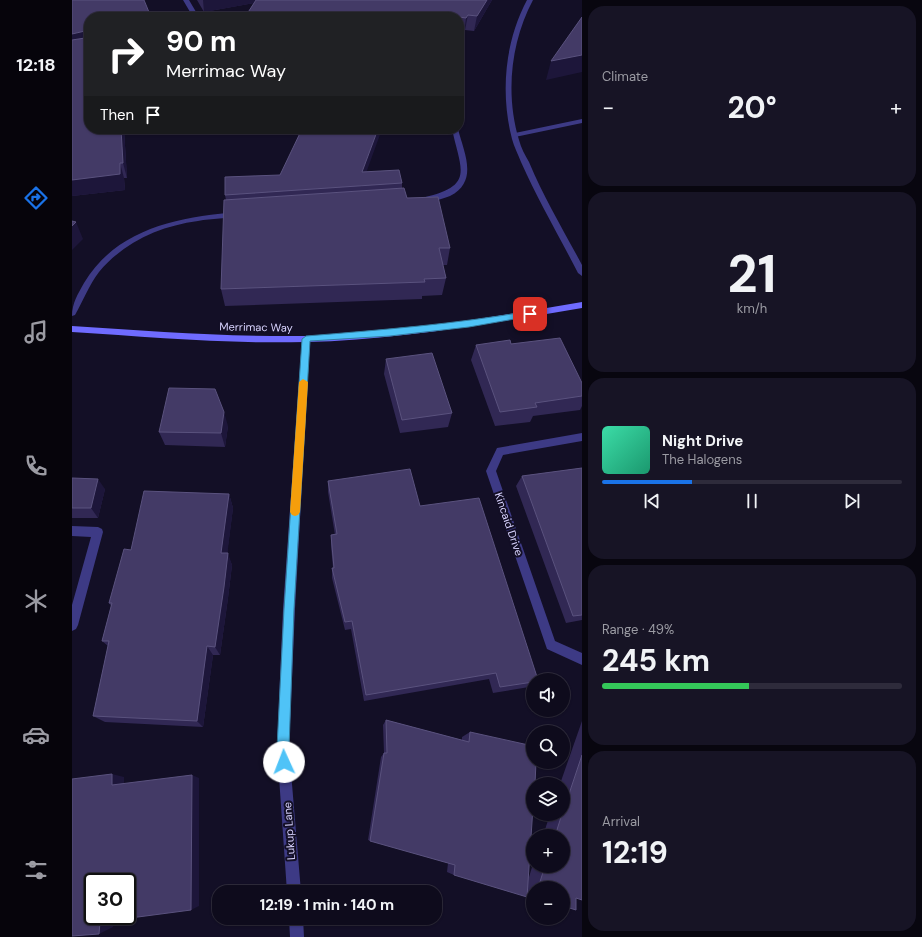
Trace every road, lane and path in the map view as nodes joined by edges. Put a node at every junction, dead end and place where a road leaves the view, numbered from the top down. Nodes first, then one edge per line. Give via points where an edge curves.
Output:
1 (186, 0) edge
2 (526, 0) edge
3 (193, 12) edge
4 (582, 121) edge
5 (456, 134) edge
6 (515, 135) junction
7 (413, 201) edge
8 (248, 213) edge
9 (582, 273) edge
10 (582, 305) edge
11 (72, 313) edge
12 (72, 330) edge
13 (306, 339) junction
14 (582, 437) edge
15 (72, 531) edge
16 (72, 625) edge
17 (582, 659) edge
18 (293, 885) edge
19 (296, 925) edge
20 (297, 937) edge

1 - 3 street
2 - 6 street via 509,61 509,98
4 - 6 street
5 - 7 street via 464,172 462,182 442,197
6 - 9 street via 540,197
8 - 11 street via 176,221 138,236 114,252 96,271
10 - 13 street, Merrimac Way via 469,324
12 - 13 street, Merrimac Way via 219,338
13 - 18 street, Lukup Lane via 283,748
14 - 17 street, Kincaid Drive via 500,451 491,470 551,645
15 - 16 street via 98,532
19 - 20 street

